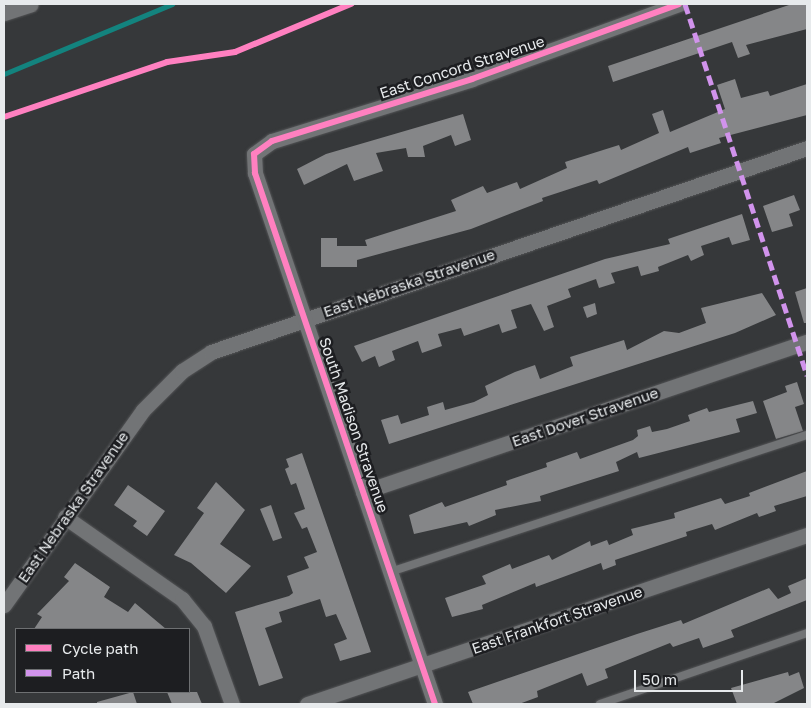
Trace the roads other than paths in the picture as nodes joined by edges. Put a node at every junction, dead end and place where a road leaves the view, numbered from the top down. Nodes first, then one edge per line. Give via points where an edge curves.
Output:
1 (31, 4) edge
2 (679, 4) edge
3 (4, 13) edge
4 (807, 148) edge
5 (254, 154) joint
6 (305, 318) junction
7 (807, 342) edge
8 (807, 434) edge
9 (364, 492) junction
10 (65, 517) junction
11 (807, 535) edge
12 (390, 572) junction
13 (4, 605) edge
14 (807, 633) edge
15 (421, 665) junction
16 (232, 704) edge
17 (307, 704) edge
18 (434, 704) edge
19 (600, 704) edge

1 - 3 street
2 - 5 street, East Concord Stravenue via 472,79 272,141
4 - 6 street, East Nebraska Stravenue
5 - 6 street, South Madison Stravenue via 254,173
6 - 9 street, South Madison Stravenue
6 - 10 street, East Nebraska Stravenue via 230,343 182,371 128,429
7 - 9 street, East Dover Stravenue
8 - 12 lane
9 - 12 street, South Madison Stravenue
10 - 13 street, East Nebraska Stravenue
10 - 16 street via 182,599 204,626
11 - 15 street, East Frankfort Stravenue
12 - 15 street, South Madison Stravenue
14 - 19 lane
15 - 17 street, East Frankfort Stravenue
15 - 18 street, South Madison Stravenue

